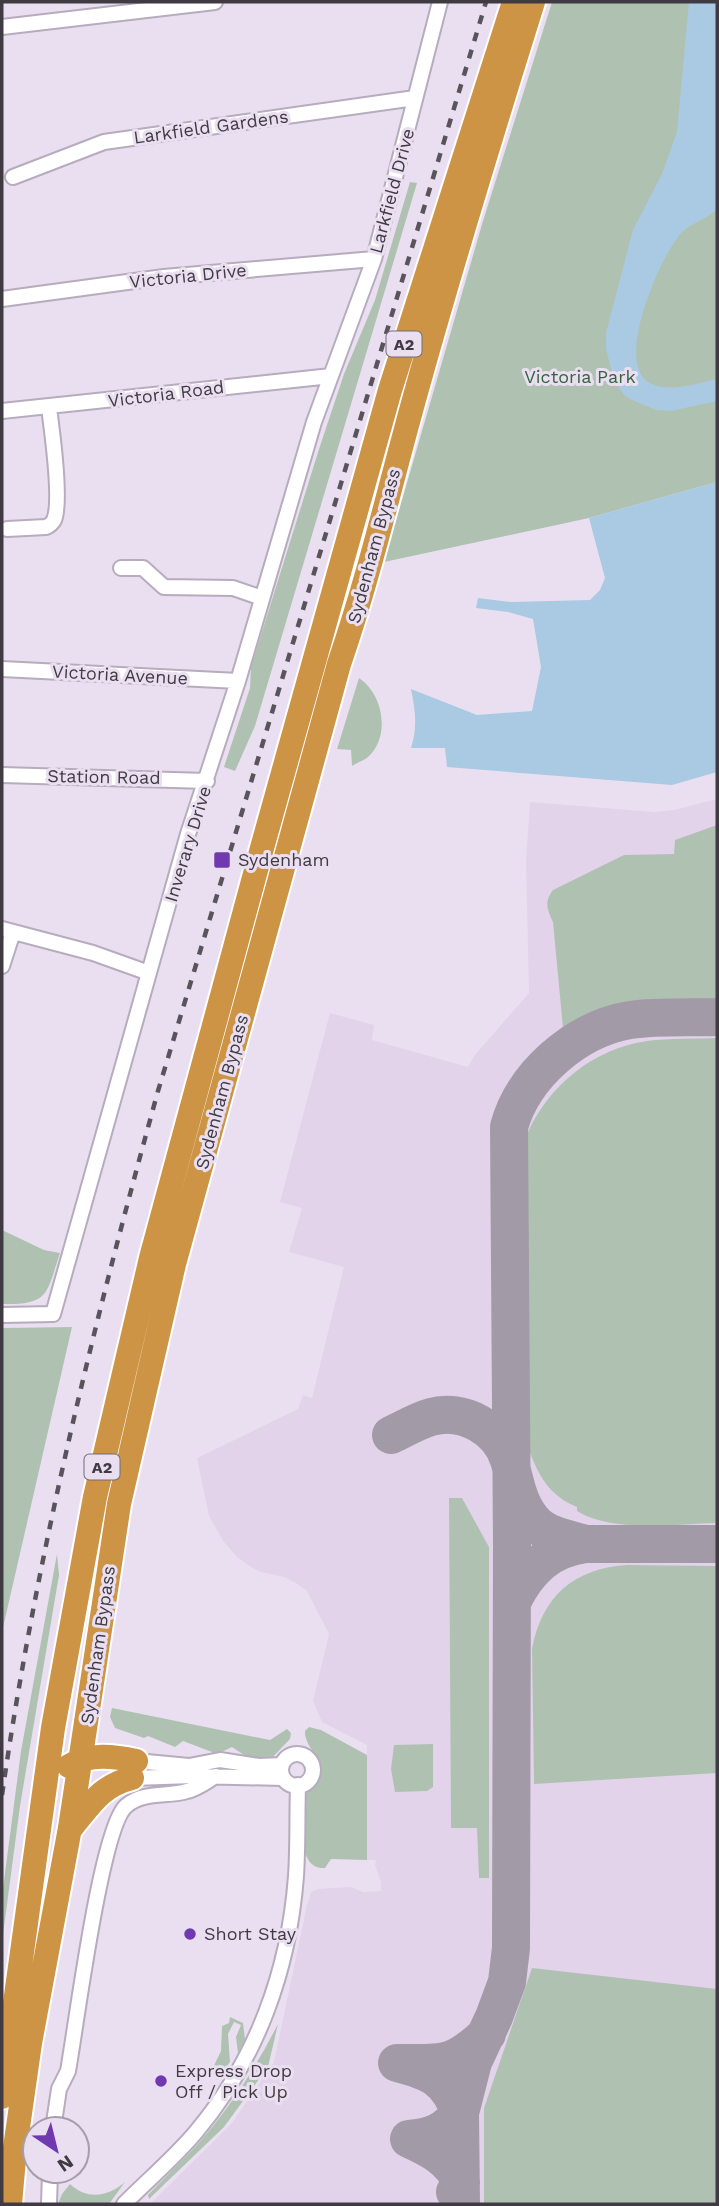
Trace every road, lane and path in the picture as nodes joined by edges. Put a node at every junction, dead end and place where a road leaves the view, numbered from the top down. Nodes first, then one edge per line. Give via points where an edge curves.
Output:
1 (215, 2) edge
2 (440, 2) edge
3 (514, 2) edge
4 (533, 2) edge
5 (2, 27) edge
6 (415, 98) junction
7 (13, 177) dead end
8 (374, 259) junction
9 (2, 299) edge
10 (331, 376) junction
11 (49, 408) junction
12 (2, 411) edge
13 (7, 529) dead end
14 (121, 568) dead end
15 (262, 598) junction
16 (2, 669) edge
17 (238, 681) junction
18 (2, 775) edge
19 (207, 780) junction
20 (7, 930) edge
21 (2, 966) edge
22 (149, 973) junction
23 (2, 1315) edge
24 (91, 1694) junction
25 (81, 1760) junction
26 (128, 1765) junction
27 (282, 1771) junction
28 (216, 1776) junction
29 (298, 1785) junction
30 (43, 1803) junction
31 (70, 1828) junction
32 (2, 2097) edge
33 (55, 2115) edge
34 (50, 2185) edge
35 (125, 2203) edge
36 (10, 2204) edge
37 (49, 2204) edge

1 - 5 street
2 - 6 street, Larkfield Drive
3 - 30 highway, Sydenham Bypass / A2 via 390,390 151,1258 95,1497
4 - 24 highway, Sydenham Bypass / A2 via 339,664 174,1264 119,1504
6 - 7 street, Larkfield Gardens via 104,142
6 - 8 street, Larkfield Drive
8 - 9 street, Victoria Drive via 164,277
8 - 10 street, Larkfield Drive
10 - 11 street, Victoria Road
10 - 15 street, Inverary Drive
11 - 12 street, Victoria Road
11 - 13 street via 54,519 46,527
14 - 15 street via 143,568 164,587 233,589
15 - 17 street, Inverary Drive
16 - 17 street, Victoria Avenue
17 - 19 street, Inverary Drive
18 - 19 street, Station Road
19 - 22 street, Inverary Drive
20 - 21 street
20 - 22 street
22 - 23 street, Inverary Drive via 53,1314
24 - 25 highway, Sydenham Bypass / A2
24 - 26 highway via 102,1733
25 - 26 highway
25 - 30 highway via 61,1772
25 - 31 highway, Sydenham Bypass / A2
26 - 27 street via 189,1766 220,1760
26 - 28 street
26 - 31 highway
27 - 28 street
27 - 29 street via 289,1783
27 - 29 street via 286,1758 294,1754 308,1758 312,1772
28 - 33 street via 188,1791 141,1797 126,1805 117,1818 92,1925 68,2071 59,2089
29 - 35 street via 296,1877 278,1983 237,2074 196,2132
30 - 32 highway, Sydenham Bypass / A2
31 - 36 highway, Sydenham Bypass / A2 via 30,2043
34 - 37 street

